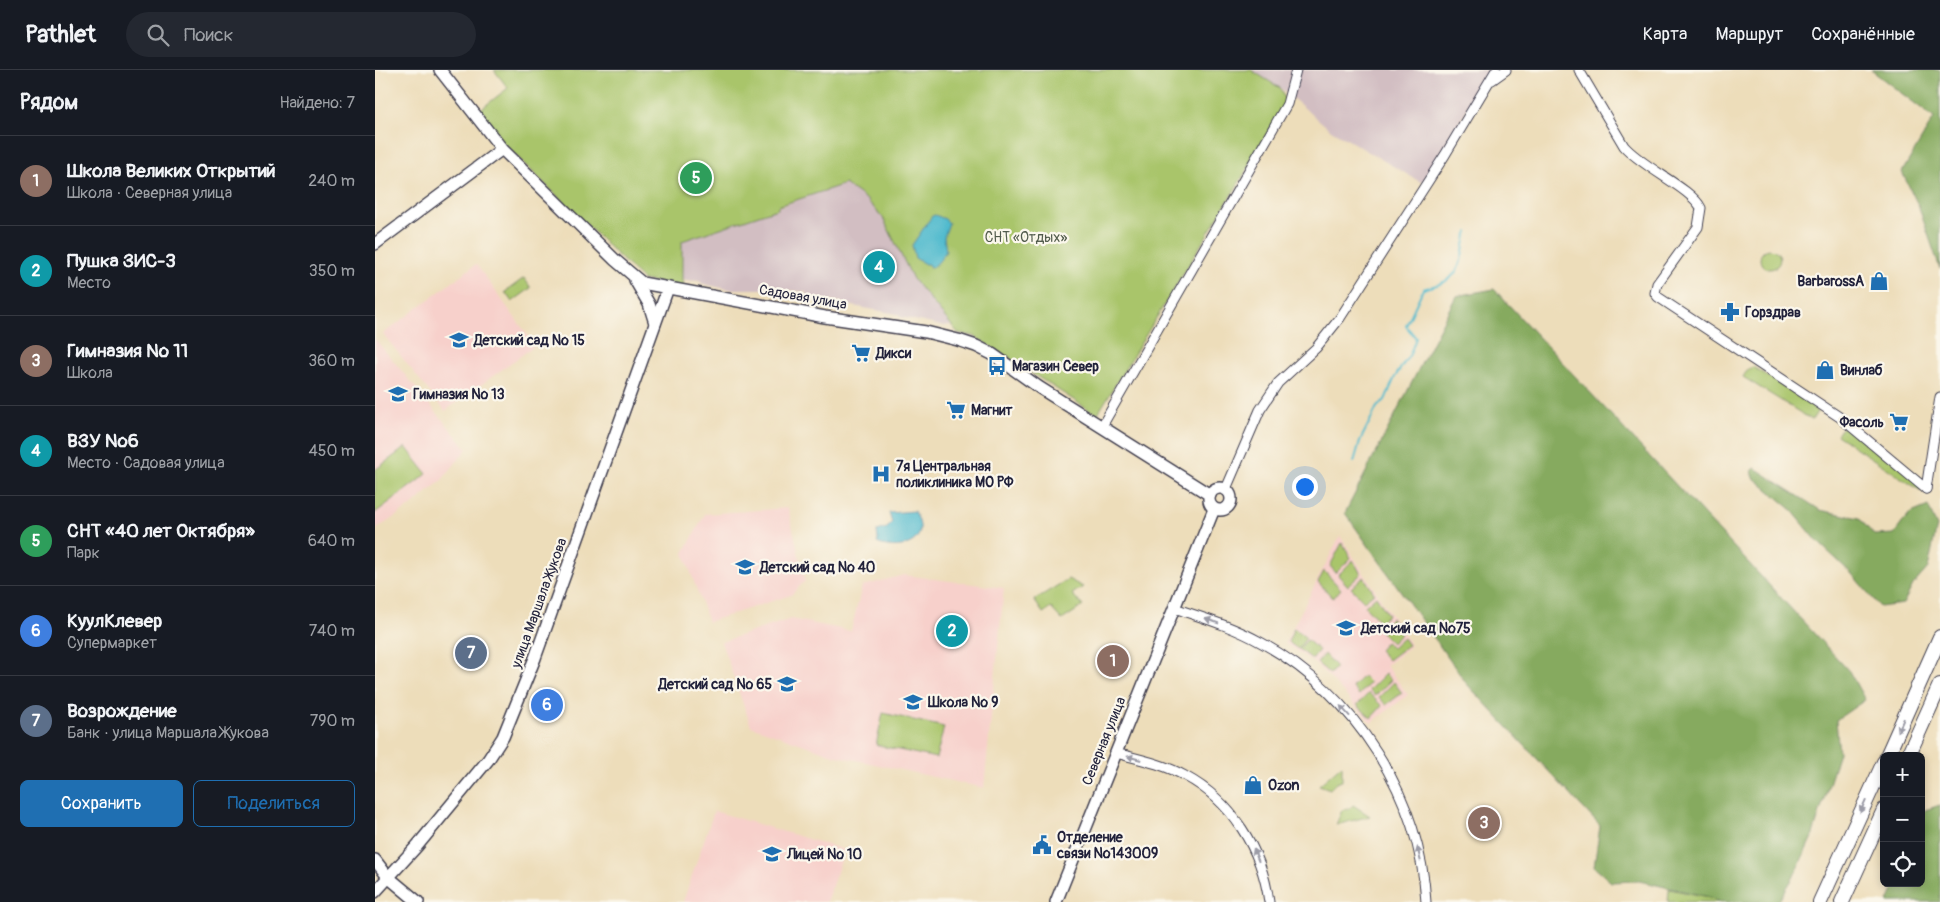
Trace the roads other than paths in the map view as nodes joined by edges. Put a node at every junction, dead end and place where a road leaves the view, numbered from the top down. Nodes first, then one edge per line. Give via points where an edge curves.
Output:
1 (440, 70) edge
2 (1296, 70) edge
3 (1496, 70) edge
4 (1506, 70) edge
5 (1579, 70) edge
6 (1488, 83) junction
7 (502, 149) junction
8 (375, 244) edge
9 (632, 275) junction
10 (668, 288) junction
11 (655, 323) junction
12 (1940, 397) edge
13 (1102, 426) junction
14 (1226, 489) junction
15 (1210, 495) junction
16 (1214, 509) junction
17 (1174, 608) junction
18 (1940, 637) edge
19 (1940, 686) edge
20 (1889, 752) edge
21 (1911, 752) edge
22 (1115, 753) junction
23 (1880, 771) edge
24 (1880, 819) edge
25 (375, 860) edge
26 (388, 877) junction
27 (375, 892) edge
28 (417, 902) edge
29 (1056, 902) edge
30 (1269, 902) edge
31 (1425, 902) edge
32 (1820, 902) edge
33 (1841, 902) edge

1 - 7 street, Садовая улица
2 - 13 street via 1287,104
3 - 6 street
4 - 6 street
5 - 12 street via 1630,154 1693,198 1701,208 1698,227 1655,288 1658,297 1841,418 1926,489
6 - 14 street via 1340,318 1316,348 1278,383 1260,410
7 - 8 street
7 - 9 street, Садовая улица
9 - 10 street, Садовая улица via 642,283
9 - 11 street via 649,304
10 - 11 street, улица Маршала Жукова
10 - 13 street, Садовая улица via 958,340 992,354
11 - 26 street, улица Маршала Жукова via 535,658 503,737 473,779
13 - 15 street, Садовая улица
14 - 15 street via 1215,488
14 - 16 street via 1231,494 1230,505 1221,510
15 - 16 street via 1209,504
16 - 17 street, Северная улица
17 - 22 street, Северная улица
31 -> 17 street via 1419,850 1402,802 1384,764 1347,713 1317,682 1264,644 1221,624
18 -> 20 highway
19 - 21 highway
22 - 29 street, Северная улица
30 -> 22 street via 1251,843 1218,800 1185,776
23 -> 32 highway
24 - 33 highway
25 - 26 street
26 - 27 street, улица Маршала Жукова
26 - 28 street

